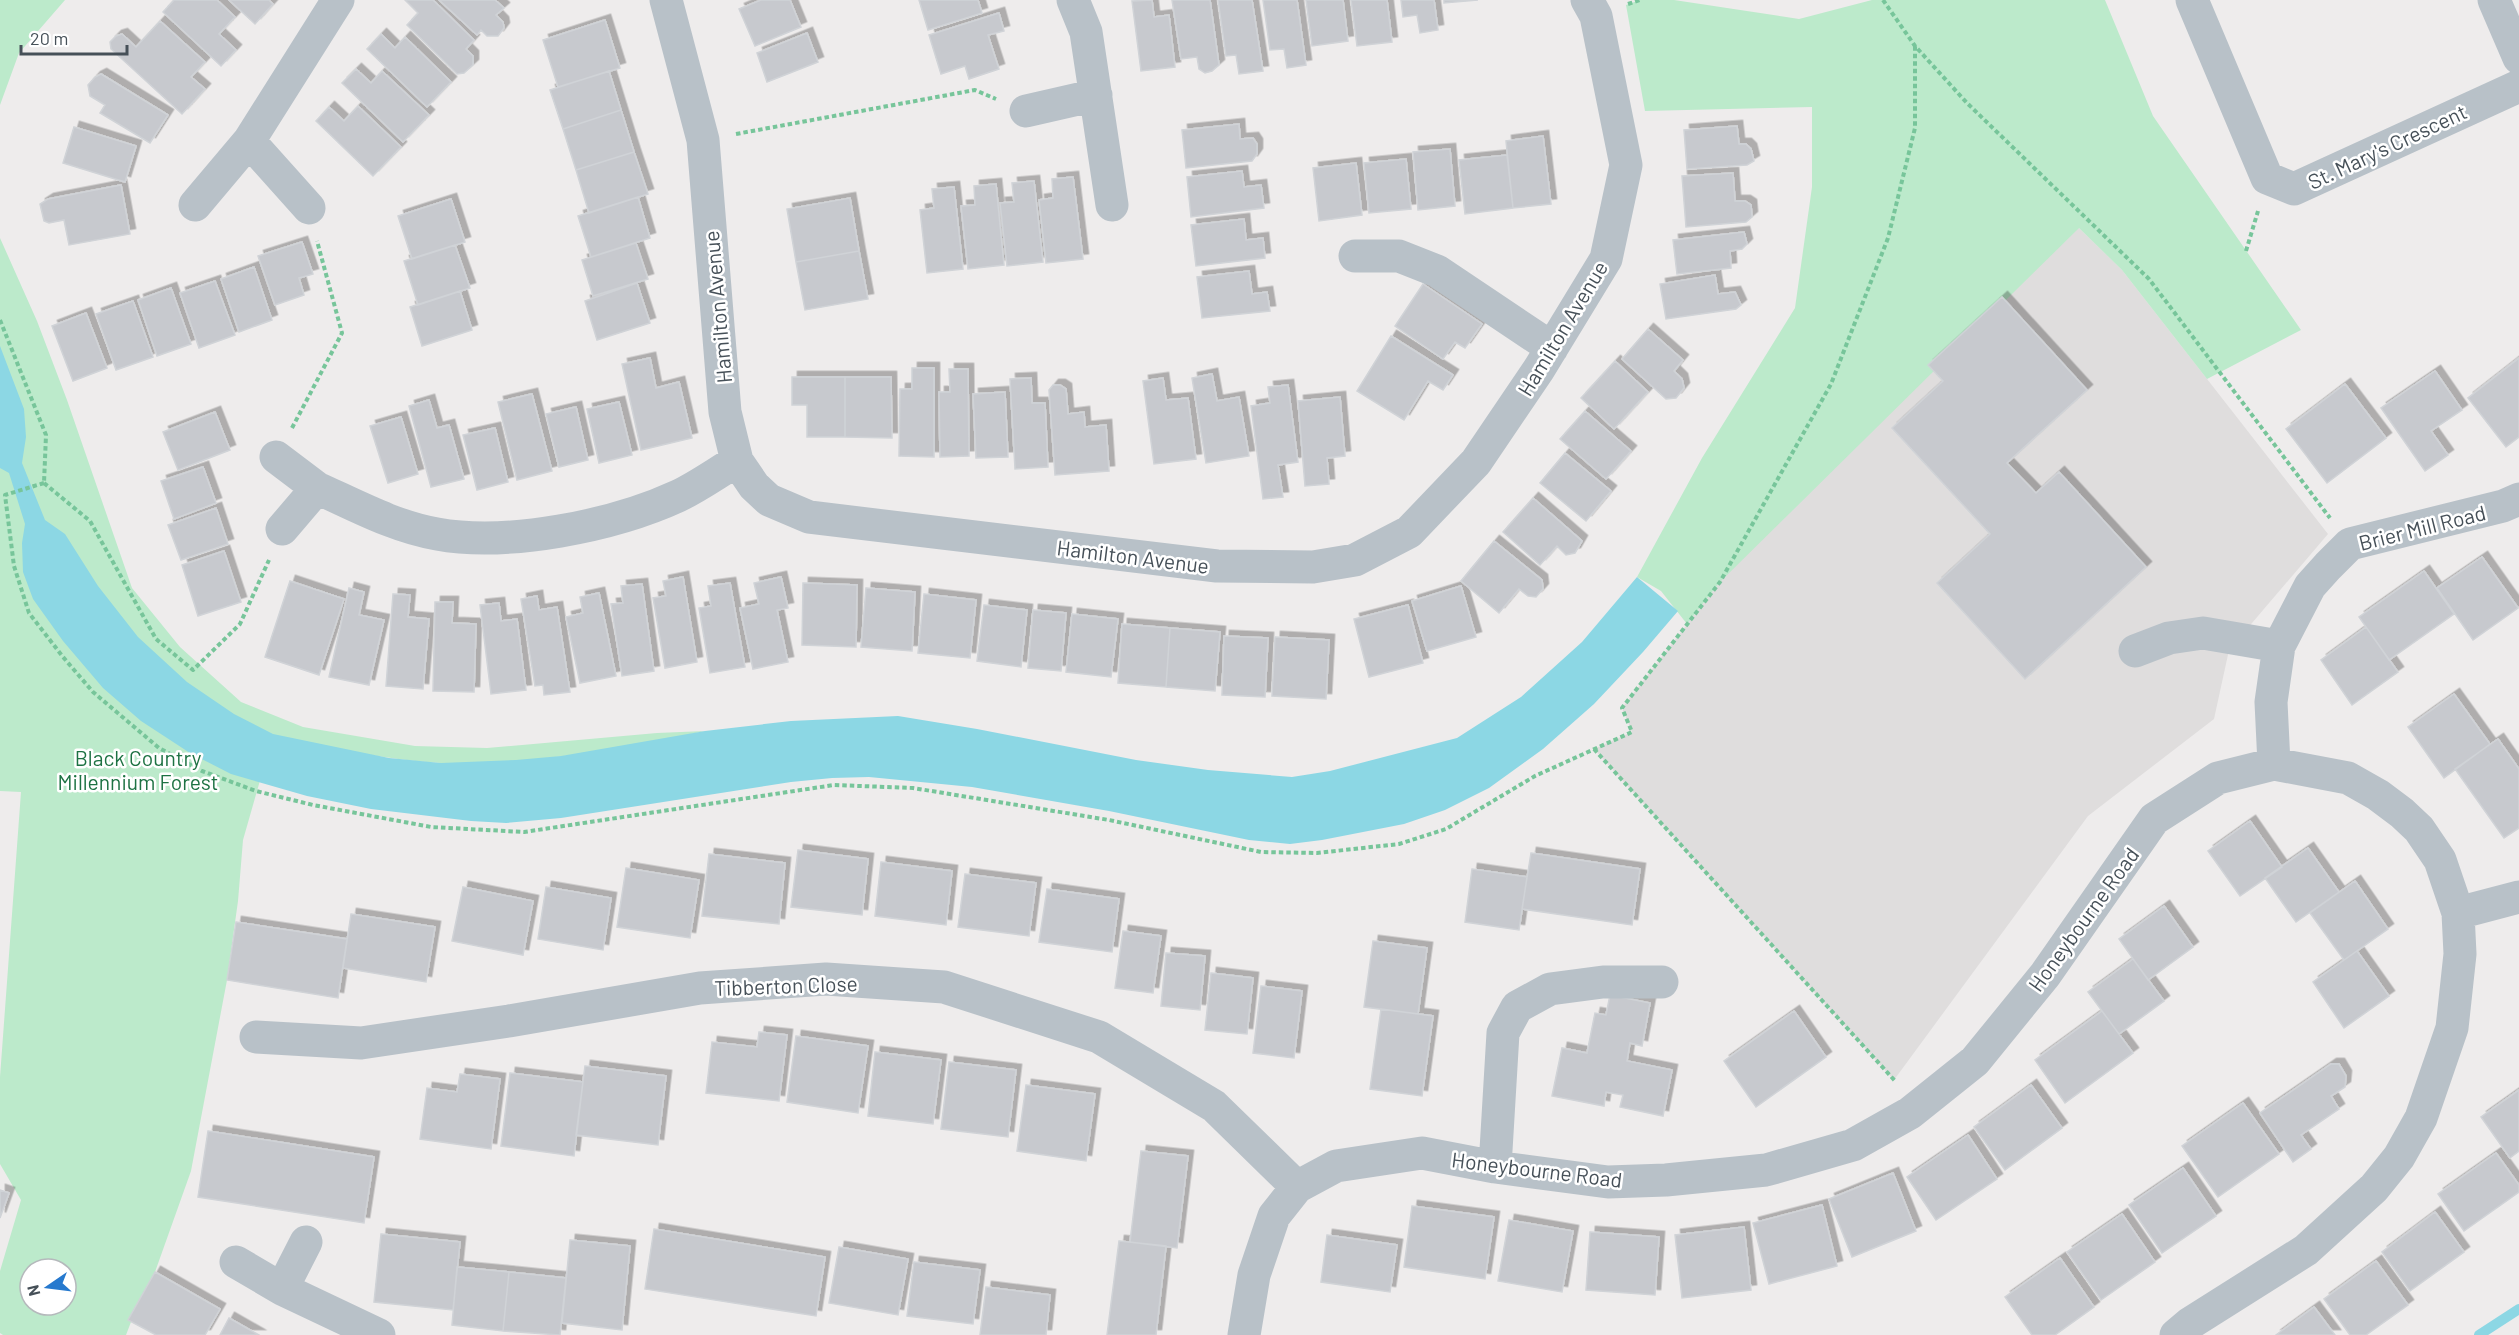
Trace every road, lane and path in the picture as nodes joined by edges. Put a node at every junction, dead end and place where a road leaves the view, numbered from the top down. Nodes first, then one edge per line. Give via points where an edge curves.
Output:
1 (338, 0) edge
2 (666, 0) edge
3 (1073, 0) edge
4 (1587, 0) edge
5 (1883, 0) edge
6 (2192, 0) edge
7 (2494, 0) edge
8 (1915, 46) junction
9 (2519, 58) edge
10 (2519, 86) edge
11 (1096, 95) junction
12 (1026, 111) joint
13 (703, 140) junction
14 (249, 141) junction
15 (195, 205) dead end
16 (1112, 205) dead end
17 (309, 208) joint
18 (1355, 256) dead end
19 (0, 320) edge
20 (1552, 348) junction
21 (276, 457) joint
22 (737, 461) junction
23 (44, 483) junction
24 (317, 488) junction
25 (2519, 499) edge
26 (282, 529) joint
27 (2350, 544) junction
28 (2279, 646) junction
29 (2135, 651) dead end
30 (1594, 749) junction
31 (2274, 764) junction
32 (2519, 897) edge
33 (2458, 913) junction
34 (1662, 982) dead end
35 (256, 1037) dead end
36 (1919, 1106) junction
37 (1495, 1167) junction
38 (1297, 1187) junction
39 (306, 1242) dead end
40 (236, 1262) dead end
41 (282, 1289) junction
42 (379, 1335) edge
43 (1244, 1335) edge
44 (2176, 1335) edge

1 - 14 street
2 - 13 street, Hamilton Avenue
3 - 11 street via 1086,32
4 - 20 street, Hamilton Avenue via 1596,16 1626,165 1606,259
5 - 8 path
6 - 10 street, St. Mary's Crescent via 2266,178 2294,189
7 - 9 street
8 - 27 path via 1967,103 2149,279
8 - 30 path via 1915,128 1888,238 1831,384 1720,582 1622,708 1632,732
11 - 12 street
11 - 16 street
12 - 13 path via 975,90
13 - 22 street, Hamilton Avenue via 725,412
14 - 15 street
14 - 17 street
17 - 21 path via 342,333
18 - 20 street via 1399,256 1437,271
19 - 23 path via 46,435
20 - 22 street, Hamilton Avenue via 1476,462 1409,532 1355,560 1313,567 1217,566 809,517 769,500 753,486
21 - 24 street
22 - 24 street via 680,495 644,510 589,526 491,540 436,534 393,521
23 - 26 path via 90,521 156,639 193,670 240,624
23 - 30 path via 5,495 15,566 29,613 93,692 152,742 202,771 256,791 313,805 431,827 524,832 834,785 874,785 1098,818 1261,852 1317,853 1400,844 1446,829 1535,776
24 - 26 street
25 - 27 street, Brier Mill Road
27 - 28 street, Brier Mill Road via 2310,586
28 - 29 street via 2204,633 2169,638
28 - 31 street, Brier Mill Road via 2271,702
30 - 36 path
31 - 33 street, Honeybourne Road via 2348,778 2402,813 2419,829 2440,860
31 - 36 street, Honeybourne Road via 2218,778 2154,819 2045,975 1975,1061
32 - 33 street
33 - 44 street, Honeybourne Road via 2460,954 2452,1028 2421,1118 2399,1157 2374,1188 2306,1250
34 - 37 street via 1602,982 1550,988 1517,1006 1503,1033
35 - 38 street, Tibberton Close via 361,1043 700,988 826,979 944,987 1099,1037 1214,1106
36 - 37 street, Honeybourne Road via 1852,1145 1767,1170 1608,1182
37 - 38 street, Honeybourne Road via 1422,1153 1336,1166
38 - 43 street, Honeybourne Road via 1274,1216 1254,1275
39 - 41 street
40 - 41 street
41 - 42 street

